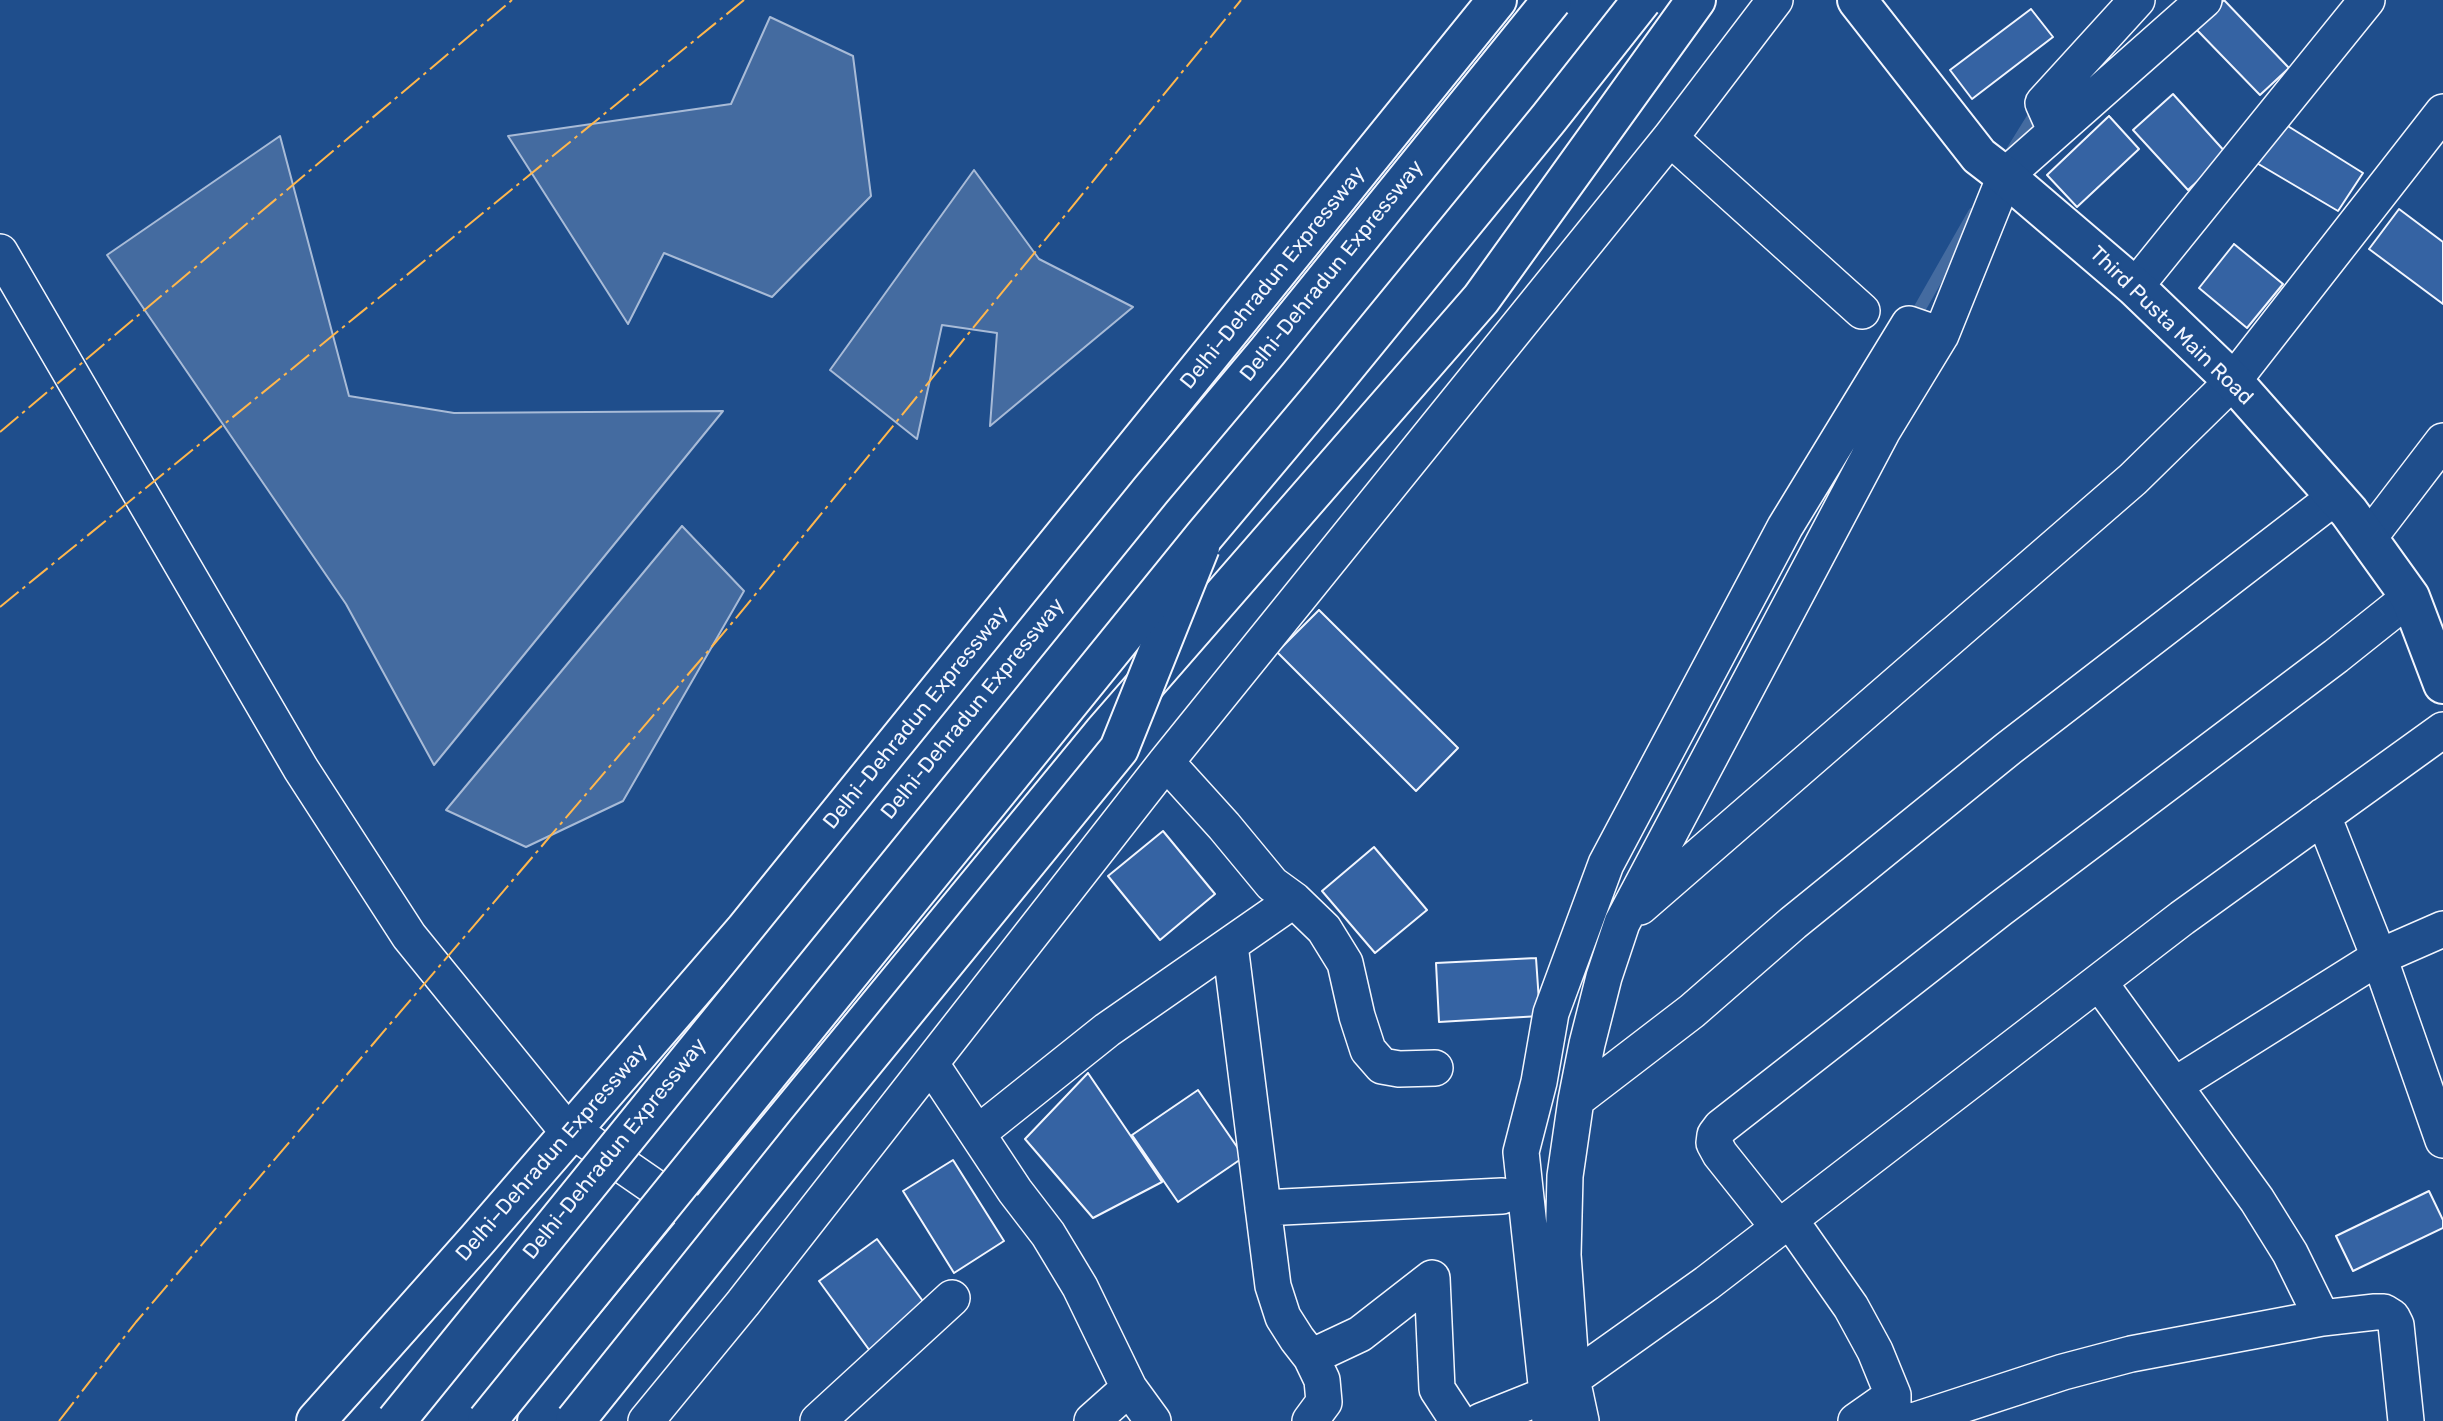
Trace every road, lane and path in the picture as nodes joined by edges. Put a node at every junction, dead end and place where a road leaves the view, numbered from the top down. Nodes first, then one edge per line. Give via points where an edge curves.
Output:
1 (1497, 0) edge
2 (1552, 0) edge
3 (1642, 0) edge
4 (1696, 0) edge
5 (1775, 0) edge
6 (1857, 0) edge
7 (2137, 0) edge
8 (2204, 0) edge
9 (2367, 0) edge
10 (2443, 112) edge
11 (2055, 130) junction
12 (1670, 138) junction
13 (1992, 166) junction
14 (0, 252) edge
15 (2135, 287) junction
16 (1862, 311) dead end
17 (1926, 330) junction
18 (2232, 381) junction
19 (2443, 441) edge
20 (2335, 497) junction
21 (1205, 535) junction
22 (2368, 539) junction
23 (2410, 597) junction
24 (2443, 684) edge
25 (2443, 730) edge
26 (1166, 762) junction
27 (2323, 816) junction
28 (1294, 900) junction
29 (1622, 923) junction
30 (2443, 929) edge
31 (1230, 945) junction
32 (2379, 957) junction
33 (2099, 982) junction
34 (931, 1064) junction
35 (1435, 1068) dead end
36 (2175, 1085) junction
37 (1576, 1100) junction
38 (572, 1130) junction
39 (978, 1133) junction
40 (2443, 1140) edge
41 (1502, 1196) dead end
42 (1264, 1208) junction
43 (702, 1220) junction
44 (1784, 1224) junction
45 (951, 1298) dead end
46 (2322, 1318) junction
47 (1311, 1357) junction
48 (1129, 1388) junction
49 (1553, 1397) edge
50 (1900, 1412) edge
51 (556, 1413) edge
52 (316, 1421) edge
53 (396, 1421) edge
54 (487, 1421) edge
55 (590, 1421) edge
56 (646, 1421) edge
57 (818, 1421) edge
58 (1092, 1421) edge
59 (1153, 1421) edge
60 (1310, 1421) edge
61 (1458, 1421) edge
62 (1481, 1421) edge
63 (1581, 1421) edge
64 (1856, 1421) edge
65 (2406, 1421) edge

1 - 38 main road, Delhi–Dehradun Expressway via 745,930
2 - 53 main road, Delhi-Dehradun Expressway, bridge
3 - 21 main road, bridge
4 - 43 main road via 1481,299 1103,733
5 - 12 street
6 - 13 main road, Third Pusta Main Road
7 - 11 street via 2043,103
8 - 11 street
9 - 15 street
10 - 18 street
11 - 13 street
12 - 16 street
12 - 26 street
13 - 15 main road, Third Pusta Main Road
13 - 17 street
14 - 38 street via 301,769 409,936 560,1122
15 - 18 main road, Third Pusta Main Road
17 - 29 street via 1882,432
17 - 49 street via 1786,527 1606,864 1551,1013 1521,1152 1535,1297
18 - 20 main road, Third Pusta Main Road
18 - 29 street via 2133,479
19 - 22 street
20 - 22 main road, Third Pusta Main Road
20 - 37 street via 2009,748 1692,1011
21 - 51 main road, bridge via 1119,749 805,1134
21 - 54 main road, bridge
22 - 23 main road, Third Pusta Main Road
23 - 24 main road, Third Pusta Main Road
23 - 44 street via 1721,1127 1714,1143
25 - 27 street
26 - 28 street via 1272,884
26 - 34 street
27 - 32 street
27 - 33 street
28 - 31 street
28 - 35 street via 1324,929 1345,963 1368,1050 1382,1066
29 - 37 street via 1604,977
30 - 32 street
31 - 39 street via 1107,1030
31 - 42 street
32 - 36 street
32 - 40 street
33 - 36 street
33 - 44 street
34 - 39 street
34 - 56 street
36 - 46 street via 2290,1253
37 - 49 street via 1565,1176
38 - 43 street
38 - 52 main road, Delhi–Dehradun Expressway
39 - 48 street via 1080,1287
41 - 42 street
42 - 47 street via 1273,1286 1283,1317
43 - 51 main road
44 - 49 street
44 - 50 street via 1851,1307 1881,1361
45 - 57 street
46 - 50 street via 2131,1354
46 - 65 street via 2375,1312 2392,1317 2399,1342
47 - 60 street via 1322,1380 1324,1402
47 - 61 street via 1360,1334 1432,1278 1437,1389
48 - 58 street
48 - 59 street
49 - 62 street
49 - 63 street
50 - 64 street
51 - 55 street

